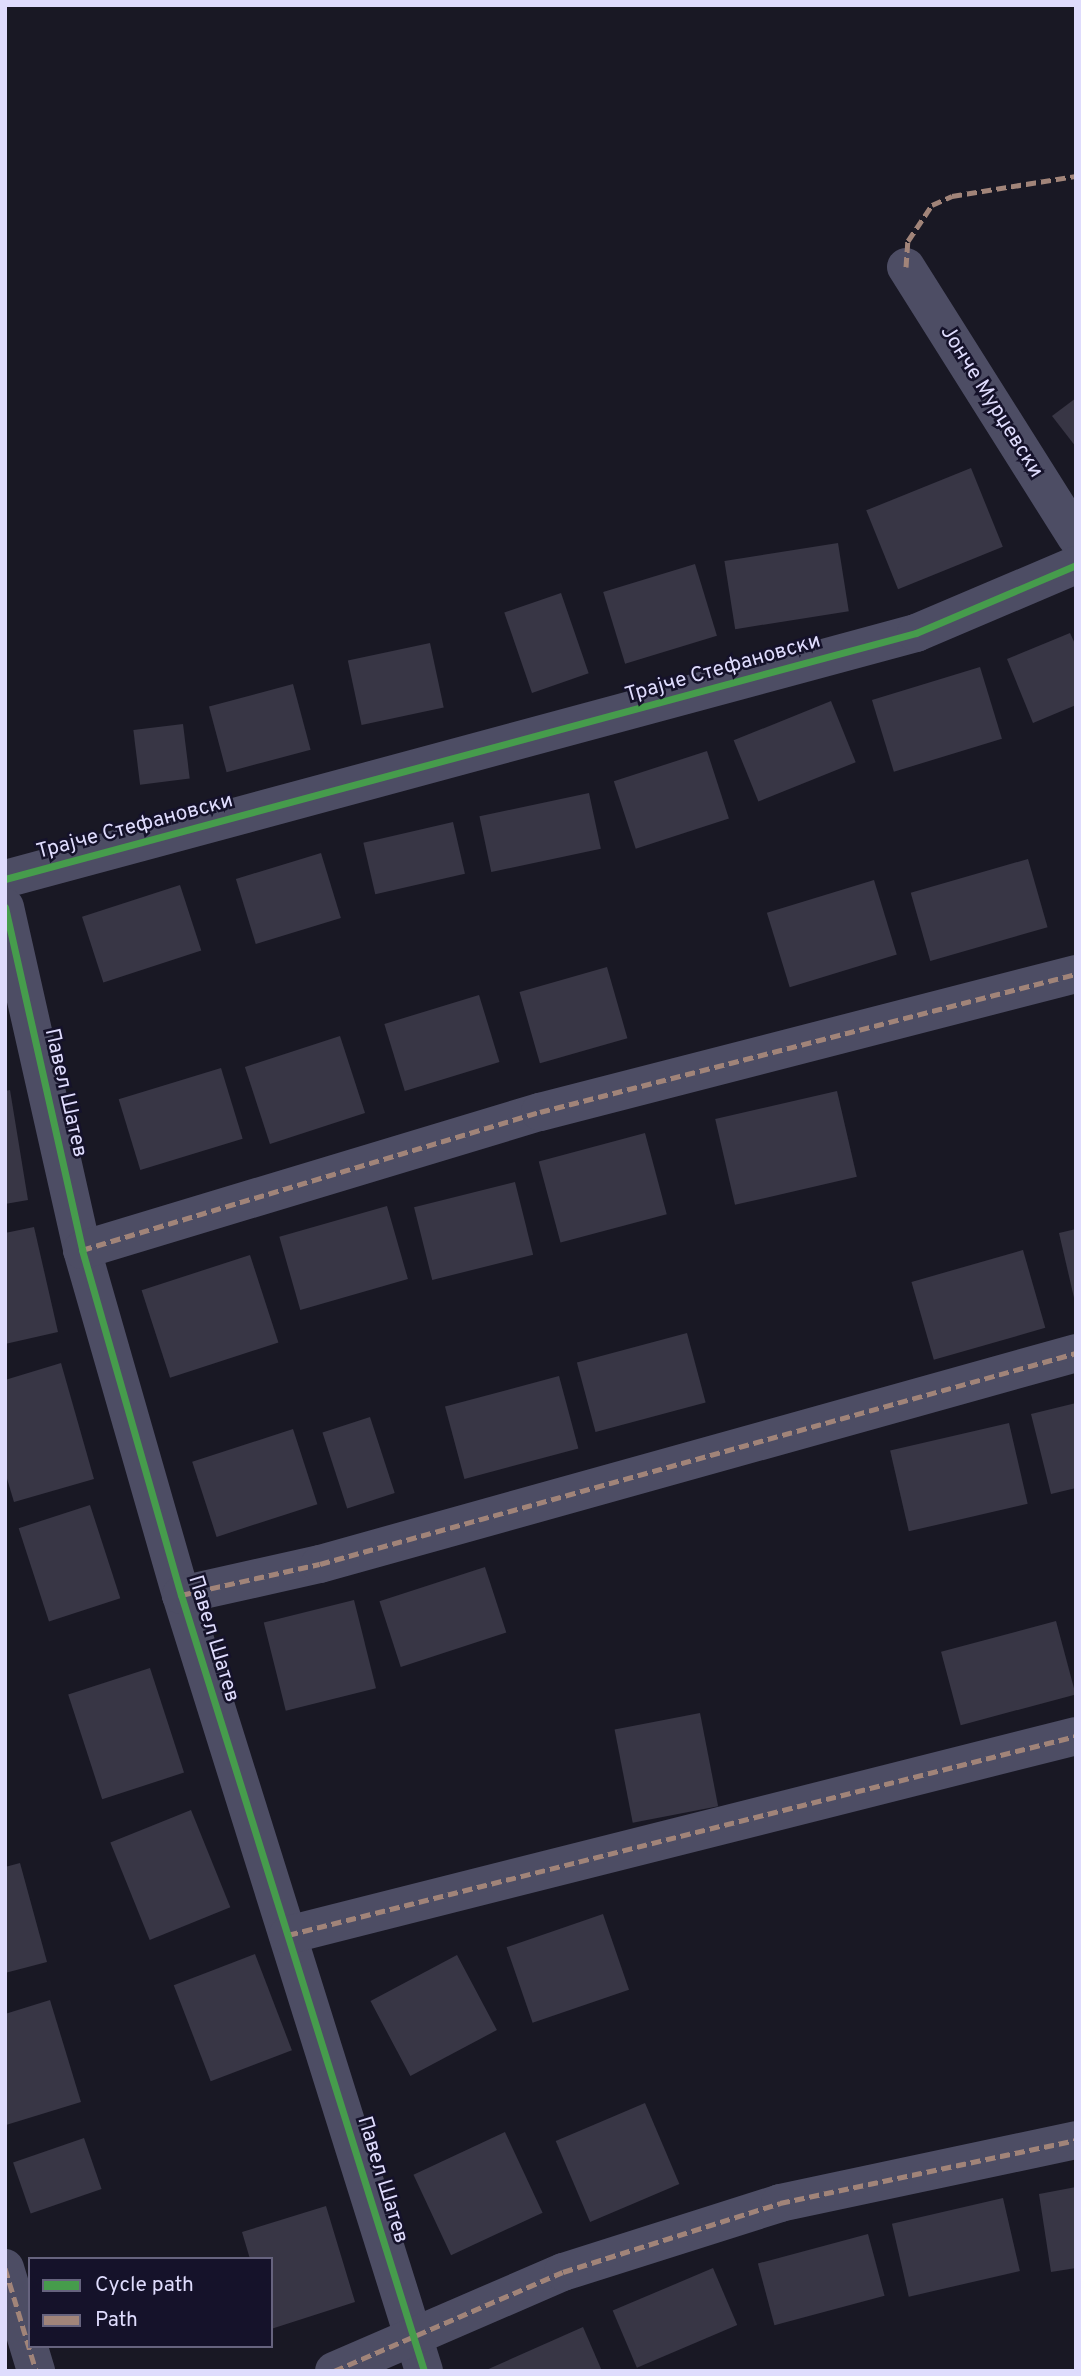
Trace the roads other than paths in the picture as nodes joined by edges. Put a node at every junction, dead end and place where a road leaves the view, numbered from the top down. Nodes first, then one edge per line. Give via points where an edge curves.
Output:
1 (906, 267) dead end
2 (1076, 537) edge
3 (1076, 565) edge
4 (5, 879) edge
5 (5, 907) edge
6 (1076, 974) edge
7 (82, 1250) junction
8 (1076, 1353) edge
9 (181, 1595) junction
10 (1076, 1736) edge
11 (288, 1935) junction
12 (1076, 2140) edge
13 (5, 2268) edge
14 (28, 2344) edge
15 (29, 2348) edge
16 (418, 2354) edge
17 (36, 2371) edge
18 (334, 2371) edge

1 - 2 street, Јонче Мурџевски
3 - 4 street, Трајче Стефановски via 916,633
5 - 7 street, Павел Шатев
6 - 7 street via 540,1112
7 - 9 street, Павел Шатев
8 - 9 street via 320,1564
9 - 11 street, Павел Шатев
10 - 11 street
11 - 16 street, Павел Шатев
12 - 16 street via 780,2203 563,2272
13 - 14 street
15 - 17 street
16 - 18 street

